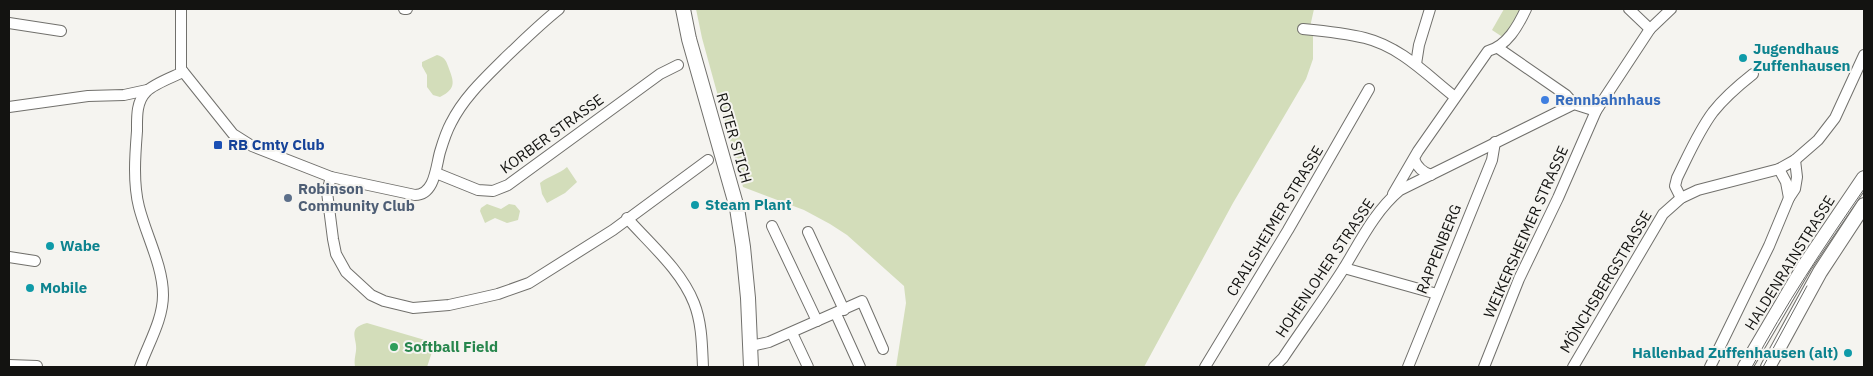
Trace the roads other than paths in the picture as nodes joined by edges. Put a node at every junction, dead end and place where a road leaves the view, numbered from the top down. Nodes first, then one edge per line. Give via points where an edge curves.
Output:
1 (181, 9) edge
2 (559, 9) edge
3 (683, 9) edge
4 (1430, 9) edge
5 (1526, 9) edge
6 (1629, 9) edge
7 (1671, 9) edge
8 (9, 23) edge
9 (1303, 29) dead end
10 (1650, 29) junction
11 (61, 31) dead end
12 (1498, 48) junction
13 (1864, 55) edge
14 (1416, 64) junction
15 (678, 65) dead end
16 (182, 72) junction
17 (1753, 74) dead end
18 (1369, 89) dead end
19 (148, 90) junction
20 (1456, 98) junction
21 (1574, 104) junction
22 (9, 107) edge
23 (1596, 110) junction
24 (1495, 142) junction
25 (1414, 159) junction
26 (708, 160) dead end
27 (1795, 160) junction
28 (1779, 169) junction
29 (436, 173) junction
30 (1431, 175) junction
31 (331, 177) junction
32 (1864, 178) edge
33 (1392, 197) junction
34 (1681, 198) junction
35 (1789, 198) junction
36 (1864, 205) edge
37 (627, 218) junction
38 (772, 226) dead end
39 (808, 232) dead end
40 (9, 257) edge
41 (35, 261) dead end
42 (1344, 268) junction
43 (1437, 294) junction
44 (840, 312) junction
45 (817, 321) junction
46 (792, 333) junction
47 (751, 346) junction
48 (883, 349) dead end
49 (9, 365) edge
50 (37, 366) edge
51 (140, 367) edge
52 (702, 367) edge
53 (751, 367) edge
54 (808, 367) edge
55 (860, 367) edge
56 (1205, 367) edge
57 (1274, 367) edge
58 (1408, 367) edge
59 (1484, 367) edge
60 (1573, 367) edge
61 (1710, 367) edge
62 (1745, 367) edge
63 (1768, 367) edge

1 - 16 street
2 - 29 street via 472,91 446,133
3 - 47 main road, ROTER STICH via 737,208 744,247
4 - 14 street
5 - 12 street
6 - 10 street
7 - 10 street
8 - 11 street
9 - 14 street via 1366,38
10 - 23 street
12 - 20 street via 1488,51
12 - 21 street
13 - 27 street, MÖNCHSBERGSTRASSE via 1835,118 1818,140
14 - 20 street
15 - 29 street, KORBER STRASSE via 660,74 508,186 493,191 478,190
16 - 19 street
16 - 31 street via 233,134 252,146
17 - 34 street via 1726,98 1704,126 1677,178 1675,186
18 - 56 street, CRAILSHEIMER STRASSE
19 - 22 street
19 - 51 street via 141,98 138,111 137,195 163,294 162,310
20 - 25 street
21 - 23 street
21 - 24 street, HOHENLOHER STRASSE
23 - 59 street, WEIKERSHEIMER STRASSE via 1519,279
24 - 30 street, HOHENLOHER STRASSE
24 - 43 street, RAPPENBERG via 1492,160
25 - 30 street via 1420,169
25 - 33 street
26 - 37 street
27 - 28 street, MÖNCHSBERGSTRASSE
27 - 35 street via 1796,183
28 - 34 street, MÖNCHSBERGSTRASSE via 1698,190
28 - 35 street
29 - 31 street via 429,187 420,195
30 - 33 street, HOHENLOHER STRASSE via 1408,185
31 - 37 street via 327,192 333,239 336,254 346,272 371,295 414,308 476,299 529,283 581,252
32 - 62 main road, HALDENRAINSTRASSE via 1805,265
33 - 42 street, HOHENLOHER STRASSE via 1373,220
34 - 60 street, MÖNCHSBERGSTRASSE via 1663,214 1654,228
35 - 61 street
36 - 63 main road, HALDENRAINSTRASSE via 1820,272
37 - 52 street via 688,291 699,320
38 - 45 street
39 - 44 street
40 - 41 street
42 - 43 street
42 - 57 street, HOHENLOHER STRASSE
43 - 58 street, RAPPENBERG
44 - 45 street
44 - 48 street via 862,301
44 - 55 street
45 - 46 street
46 - 47 street
46 - 54 street
47 - 53 main road, ROTER STICH
49 - 50 street

